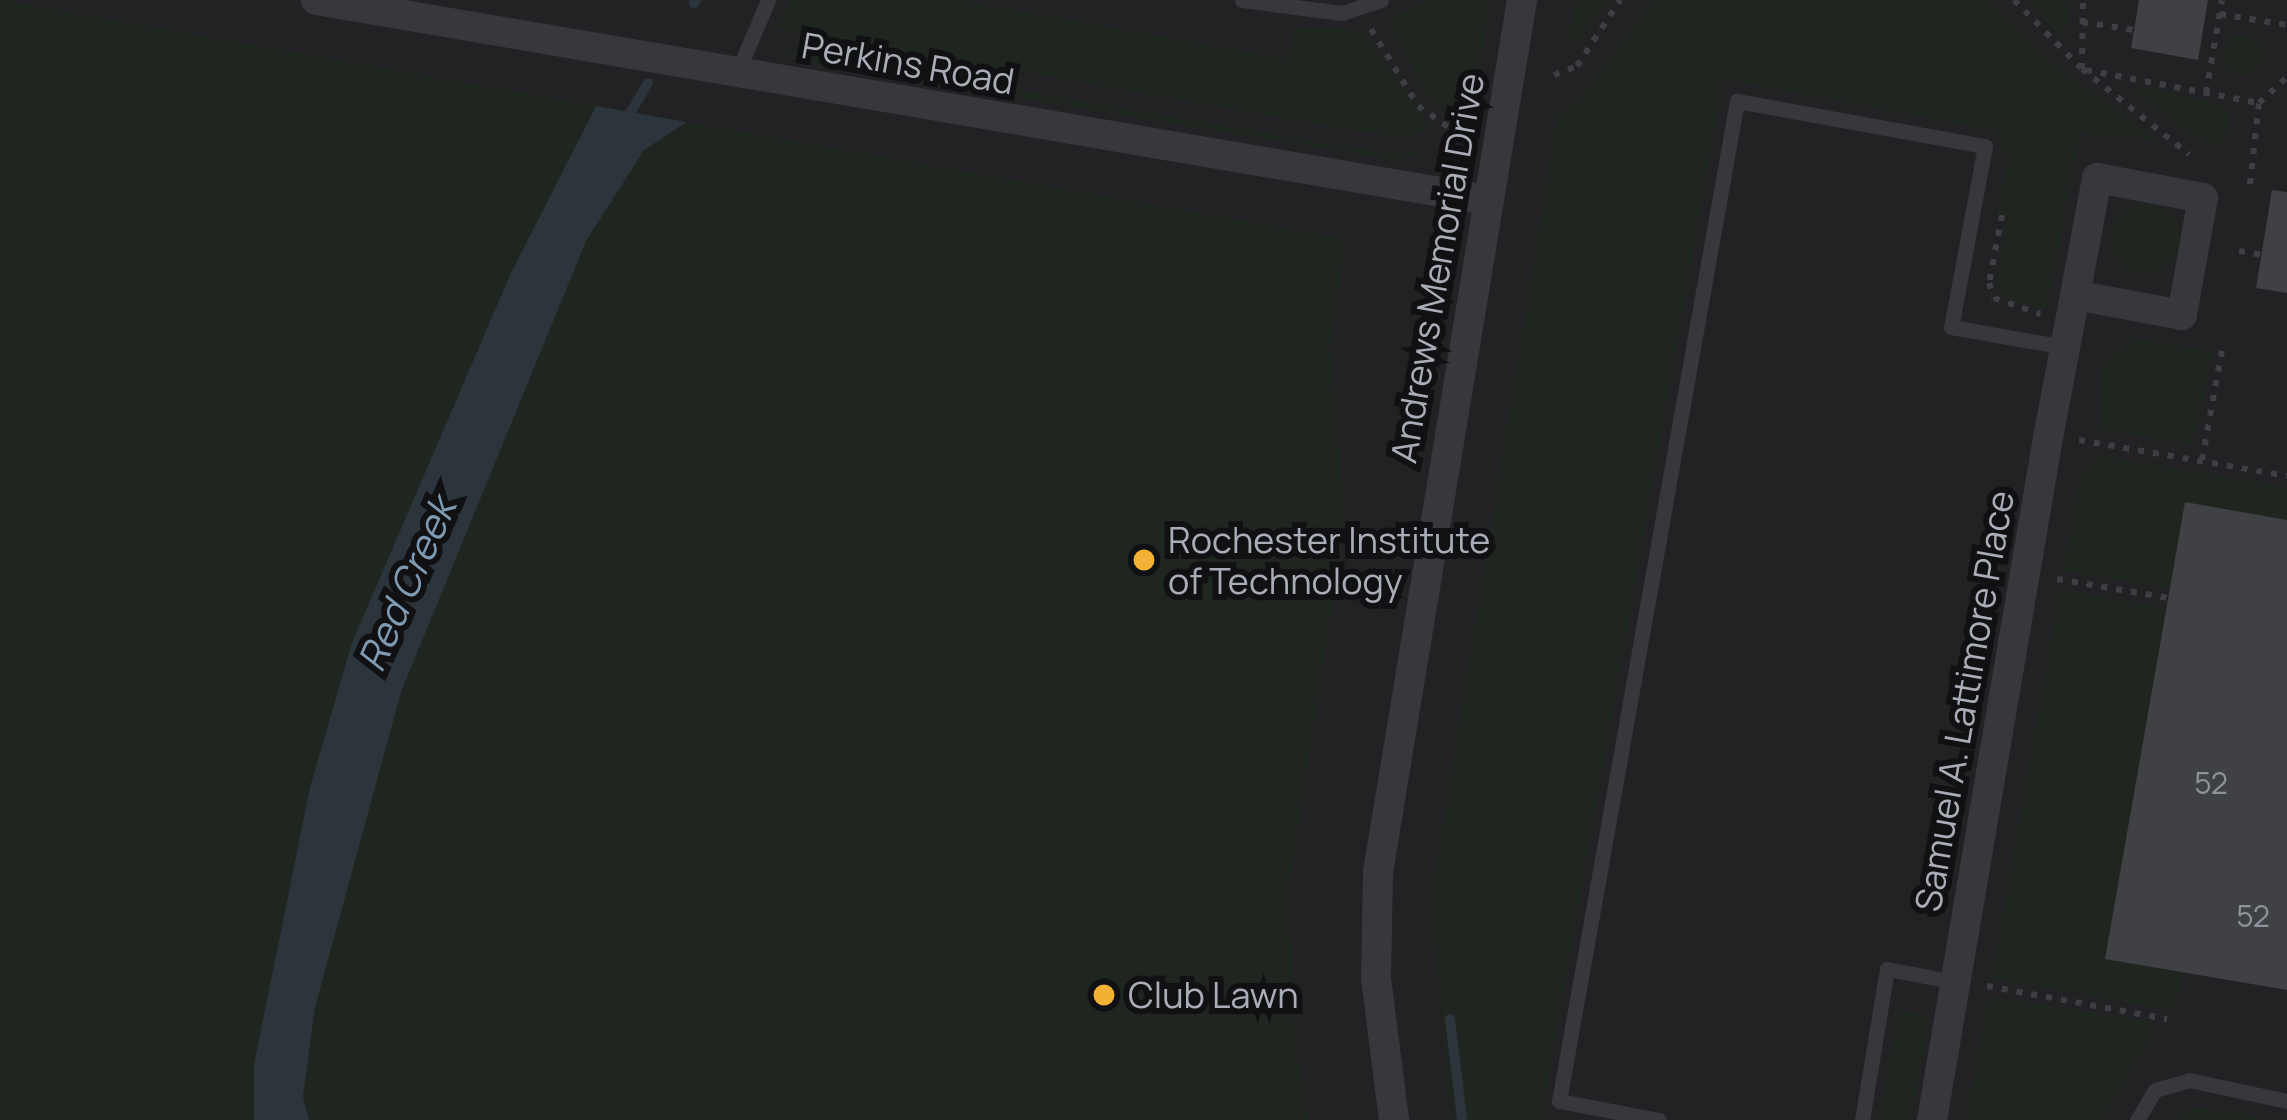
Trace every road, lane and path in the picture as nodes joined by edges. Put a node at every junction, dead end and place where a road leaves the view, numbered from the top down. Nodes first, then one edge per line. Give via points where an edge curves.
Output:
1 (316, 0) edge
2 (767, 0) edge
3 (1242, 0) edge
4 (1382, 0) edge
5 (1522, 0) edge
6 (1620, 0) edge
7 (2014, 0) edge
8 (2083, 0) edge
9 (2222, 0) edge
10 (1359, 10) junction
11 (2220, 14) junction
12 (2082, 22) junction
13 (2287, 25) edge
14 (2134, 30) dead end
15 (2082, 69) junction
16 (737, 73) junction
17 (1554, 75) dead end
18 (2287, 76) edge
19 (2206, 93) junction
20 (2259, 103) junction
21 (1451, 129) dead end
22 (2188, 154) dead end
23 (2250, 184) dead end
24 (1486, 200) junction
25 (2002, 215) dead end
26 (2239, 251) dead end
27 (2261, 255) dead end
28 (2075, 295) junction
29 (2040, 314) dead end
30 (2223, 345) dead end
31 (2065, 347) junction
32 (2079, 440) dead end
33 (2201, 461) junction
34 (2287, 476) edge
35 (2053, 579) dead end
36 (2168, 598) dead end
37 (1970, 983) junction
38 (2167, 1019) dead end
39 (2287, 1101) edge
40 (1394, 1120) edge
41 (1659, 1120) edge
42 (1862, 1120) edge
43 (1932, 1120) edge
44 (2137, 1120) edge

1 - 16 street, Perkins Road
2 - 16 lane
3 - 10 lane
4 - 10 lane
5 - 24 street, Andrews Memorial Drive
6 - 17 path via 1577,66
7 - 15 path
8 - 12 path
9 - 11 path
10 - 21 path via 1418,106
11 - 13 path
11 - 19 path
12 - 14 path
12 - 15 path
15 - 19 path
15 - 22 path
16 - 24 street, Perkins Road
18 - 20 path
19 - 20 path
20 - 23 path
24 - 40 street, Andrews Memorial Drive via 1378,872 1376,978
25 - 29 path via 1989,283 2008,308
26 - 27 path
28 - 28 street, Samuel A. Lattimore Place via 2182,315 2203,198 2097,178
28 - 31 street, Samuel A. Lattimore Place
30 - 33 path
31 - 37 street, Samuel A. Lattimore Place
31 - 41 lane via 1951,327 1985,146 1737,100 1558,1101
32 - 33 path
33 - 34 path
35 - 36 path
37 - 38 path
37 - 42 lane via 1887,969
37 - 43 street, Samuel A. Lattimore Place
39 - 44 lane via 2189,1080 2156,1090

